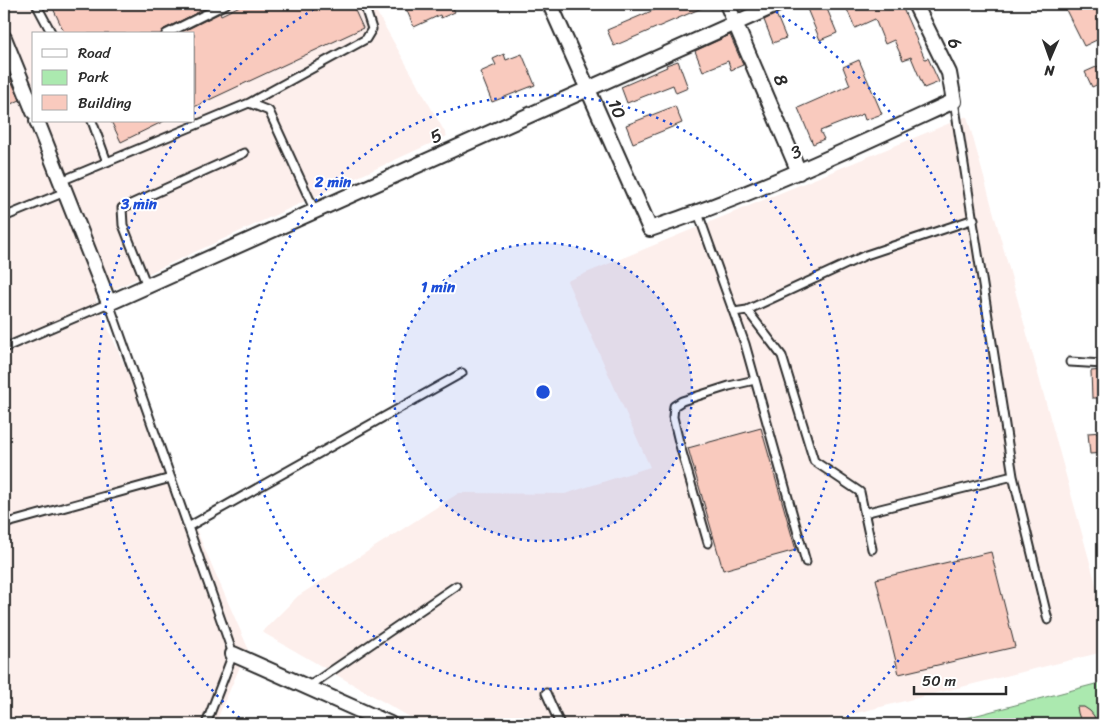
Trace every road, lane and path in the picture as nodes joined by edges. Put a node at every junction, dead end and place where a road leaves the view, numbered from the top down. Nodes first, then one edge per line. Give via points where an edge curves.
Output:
1 (36, 4) edge
2 (226, 4) edge
3 (364, 4) edge
4 (550, 4) edge
5 (727, 4) edge
6 (778, 4) edge
7 (915, 4) edge
8 (736, 23) junction
9 (51, 32) dead end
10 (170, 32) edge
11 (4, 38) edge
12 (588, 89) junction
13 (954, 101) junction
14 (249, 103) junction
15 (32, 104) edge
16 (37, 122) edge
17 (92, 122) edge
18 (244, 153) dead end
19 (106, 162) junction
20 (799, 172) junction
21 (63, 186) junction
22 (314, 211) junction
23 (698, 213) junction
24 (4, 217) edge
25 (974, 219) junction
26 (650, 229) joint
27 (147, 286) junction
28 (109, 303) junction
29 (747, 310) junction
30 (734, 312) junction
31 (4, 348) edge
32 (1070, 362) dead end
33 (1103, 364) edge
34 (462, 373) dead end
35 (755, 380) junction
36 (1013, 476) junction
37 (170, 478) junction
38 (864, 513) junction
39 (4, 524) edge
40 (188, 527) junction
41 (708, 543) dead end
42 (872, 549) dead end
43 (806, 562) dead end
44 (456, 586) dead end
45 (1048, 620) dead end
46 (233, 654) junction
47 (308, 686) junction
48 (546, 693) dead end
49 (206, 724) edge
50 (390, 724) edge
51 (560, 724) edge

1 - 9 lane
2 - 10 lane
3 - 14 lane via 372,29 366,39
4 - 12 street, 10
5 - 8 street, 8
6 - 8 street, 5
7 - 13 street, 6 via 949,73
8 - 12 street, 5
8 - 20 street, 8
11 - 15 street
12 - 22 street, 5
12 - 26 street, 10
13 - 20 street, 3
13 - 25 lane
14 - 19 lane
14 - 22 lane via 269,111
16 - 21 street
17 - 19 lane
18 - 27 lane via 122,208 123,225
19 - 21 lane
20 - 23 street, 3
21 - 24 lane
21 - 28 street
22 - 27 street, 5
23 - 26 street, 3
23 - 30 lane
25 - 29 lane via 866,255
25 - 36 lane
27 - 28 street, 5
28 - 31 lane
28 - 37 lane
29 - 30 lane
29 - 38 lane via 782,356 814,461 860,492
30 - 35 lane
32 - 33 lane
34 - 40 lane
35 - 41 lane via 674,406 672,417
35 - 43 lane
36 - 38 lane
36 - 45 lane
37 - 39 lane
37 - 40 lane
38 - 42 lane
40 - 46 lane
44 - 47 lane
46 - 47 street
46 - 49 lane
47 - 50 street
48 - 51 lane

